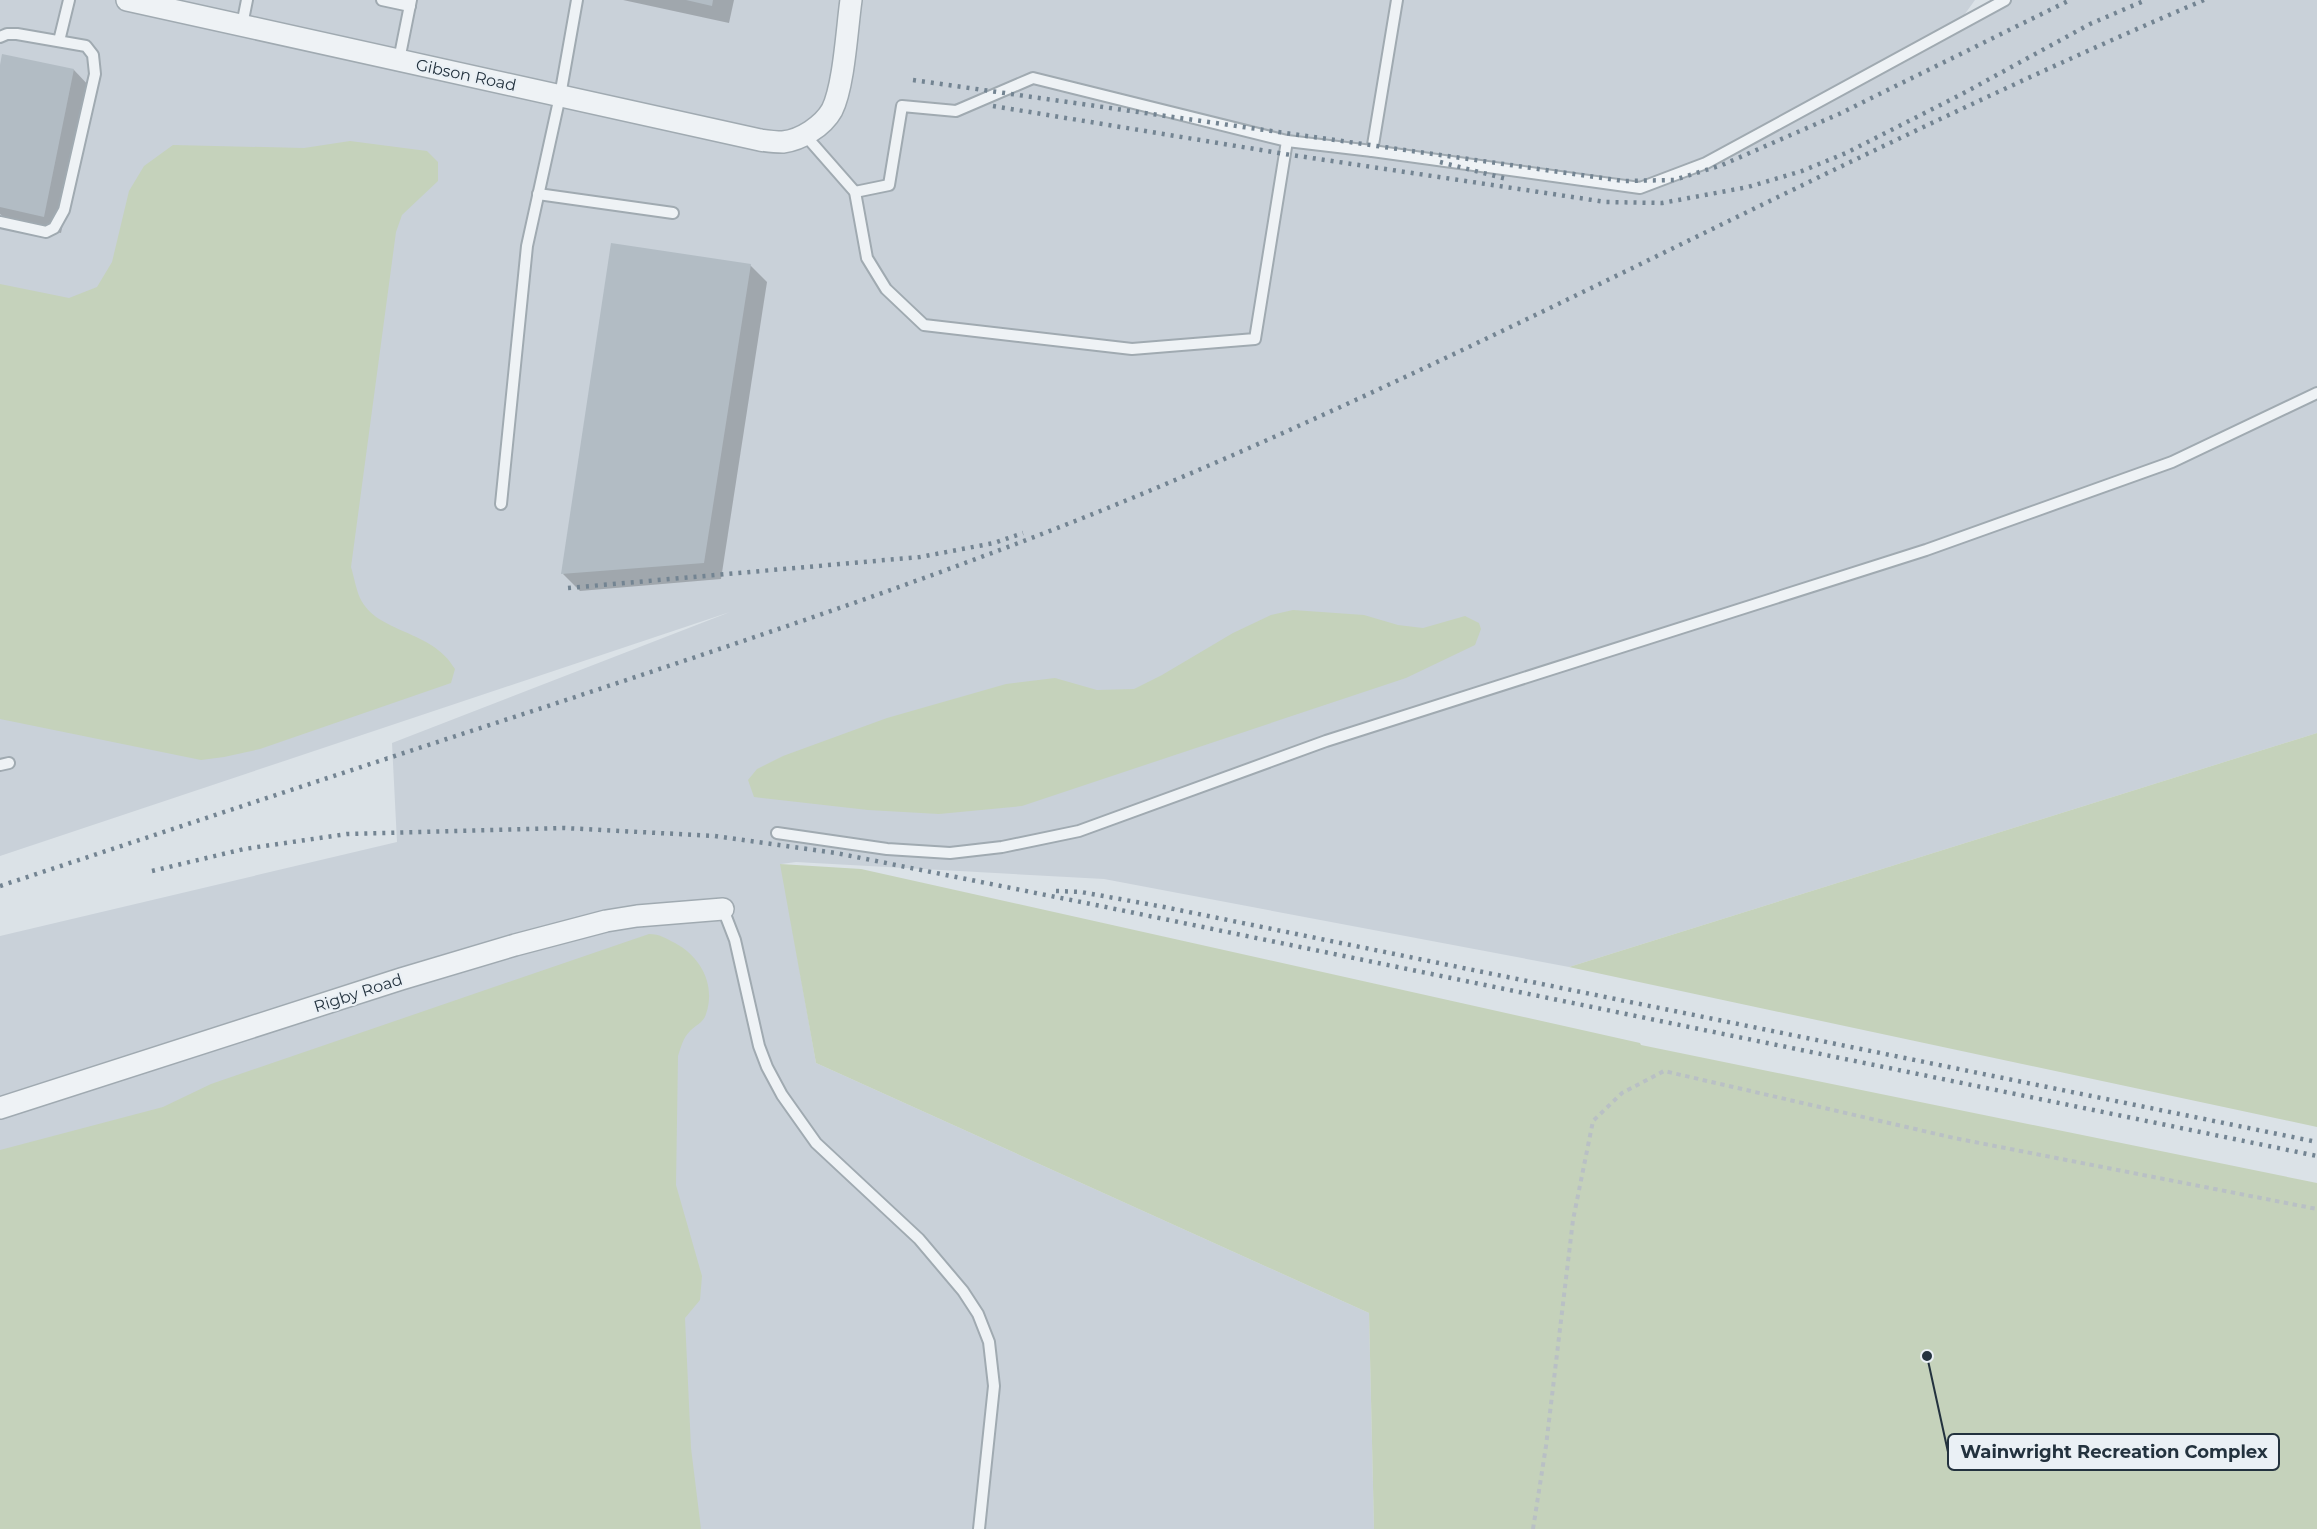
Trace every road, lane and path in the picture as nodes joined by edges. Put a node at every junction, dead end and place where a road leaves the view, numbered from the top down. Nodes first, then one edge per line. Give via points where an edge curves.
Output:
1 (69, 0) edge
2 (127, 0) edge
3 (247, 0) edge
4 (382, 0) edge
5 (577, 0) edge
6 (850, 0) edge
7 (1397, 0) edge
8 (2005, 0) edge
9 (411, 3) edge
10 (242, 25) junction
11 (0, 37) edge
12 (59, 42) junction
13 (399, 60) junction
14 (560, 96) junction
15 (805, 135) junction
16 (1287, 141) junction
17 (1372, 151) junction
18 (855, 192) junction
19 (538, 194) junction
20 (673, 213) dead end
21 (0, 222) edge
22 (2317, 393) edge
23 (501, 504) dead end
24 (777, 833) dead end
25 (723, 909) joint
26 (0, 1108) edge
27 (2317, 1209) edge
28 (980, 1529) edge
29 (1533, 1529) edge

1 - 12 lane
2 - 10 street, Gibson Road
3 - 10 lane
4 - 9 lane
5 - 14 lane
6 - 15 street via 835,100 825,120
7 - 17 lane
8 - 17 lane via 1706,163 1640,188
9 - 13 lane
10 - 13 street, Gibson Road
11 - 12 lane via 17,34
12 - 21 lane via 86,46 93,55 95,74 64,210 54,228 46,232
13 - 14 street, Gibson Road
14 - 15 street, Gibson Road via 760,140 784,142
14 - 19 lane
15 - 18 lane
16 - 17 lane
16 - 18 lane via 1033,78 956,111 902,106 889,185
16 - 18 lane via 1256,339 1132,349 924,325 886,289 867,258
19 - 20 lane
19 - 23 lane via 527,246
22 - 24 lane via 2172,462 1926,550 1326,741 1078,831 950,853 887,849
25 - 26 street, Rigby Road via 606,921 526,942
25 - 28 lane via 735,940 759,1046 782,1095 816,1143 919,1239 978,1314 989,1342 994,1386
27 - 29 path via 1954,1138 1664,1071 1622,1093 1593,1121 1573,1220

